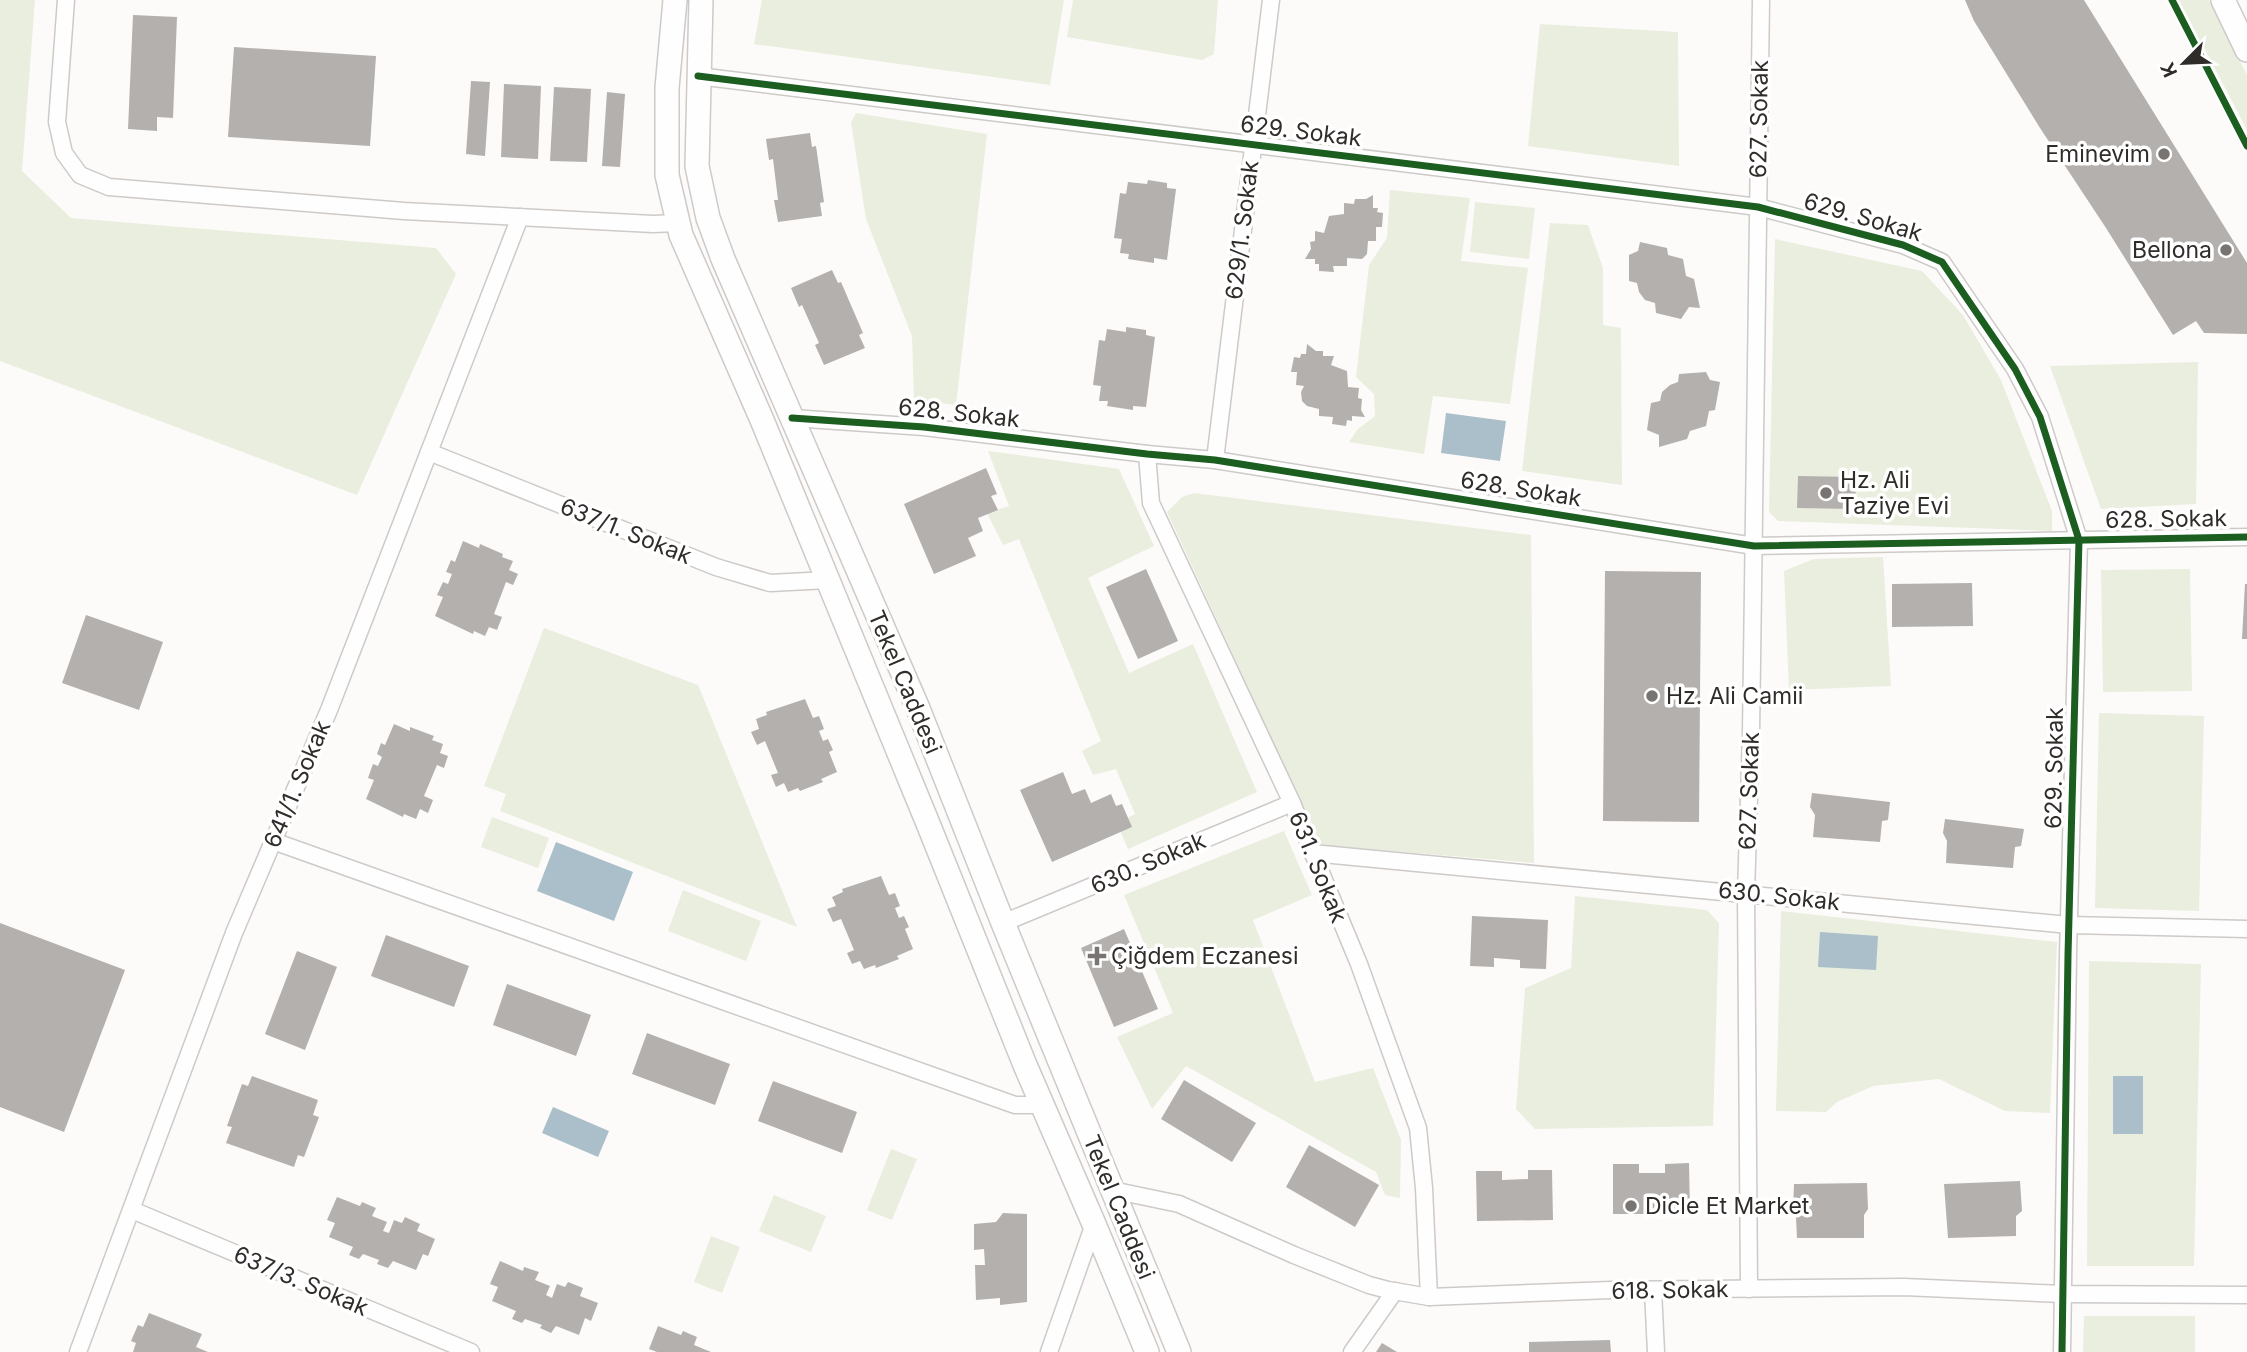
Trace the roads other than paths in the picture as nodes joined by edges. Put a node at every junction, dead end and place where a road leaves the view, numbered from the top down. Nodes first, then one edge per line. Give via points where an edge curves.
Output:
1 (66, 0) edge
2 (674, 0) edge
3 (701, 0) edge
4 (1270, 0) edge
5 (1761, 0) edge
6 (2223, 0) edge
7 (2247, 50) edge
8 (698, 76) junction
9 (1253, 145) junction
10 (1758, 207) junction
11 (520, 217) junction
12 (678, 223) junction
13 (792, 418) junction
14 (429, 452) junction
15 (1147, 454) junction
16 (1214, 460) junction
17 (2247, 537) edge
18 (2079, 540) junction
19 (1754, 546) junction
20 (828, 580) junction
21 (1292, 803) junction
22 (273, 841) junction
23 (1312, 853) junction
24 (1746, 893) junction
25 (1003, 923) junction
26 (2069, 925) junction
27 (2247, 929) edge
28 (1041, 1105) junction
29 (1112, 1190) junction
30 (132, 1210) junction
31 (1094, 1224) junction
32 (1749, 1289) junction
33 (1653, 1290) junction
34 (1395, 1292) junction
35 (2063, 1294) junction
36 (2247, 1295) edge
37 (1429, 1297) junction
38 (78, 1352) edge
39 (471, 1352) edge
40 (1049, 1352) edge
41 (1147, 1352) edge
42 (1179, 1352) edge
43 (1352, 1352) edge
44 (1656, 1352) edge
45 (2062, 1352) edge

1 - 11 street via 57,122 64,153 80,174 109,187
2 - 12 main road via 667,175
3 - 8 main road, Tekel Caddesi
4 - 9 street, 629/1. Sokak
5 - 10 street, 627. Sokak
6 - 7 main road
8 - 9 street, 629. Sokak
8 - 13 main road, Tekel Caddesi via 697,166 708,218
9 - 10 street, 629. Sokak
9 - 16 street, 629/1. Sokak
10 - 18 street, 629. Sokak via 1903,245 1942,262 2015,369 2040,417
10 - 19 street, 627. Sokak
11 - 12 street
11 - 14 street, 641/1. Sokak
12 - 20 main road
13 - 15 street, 628. Sokak via 924,427
13 - 25 main road, Tekel Caddesi via 917,706
14 - 20 street, 637/1. Sokak via 716,567 770,583
14 - 22 street, 641/1. Sokak
15 - 16 street, 628. Sokak
15 - 21 street, 631. Sokak via 1151,502
16 - 19 street, 628. Sokak
17 - 18 street, 628. Sokak
18 - 19 street, 628. Sokak
18 - 26 street, 629. Sokak
19 - 24 street, 627. Sokak
20 - 28 main road
21 - 23 street, 631. Sokak
21 - 25 street, 630. Sokak
22 - 28 street via 1015,1105
22 - 30 street, 641/1. Sokak via 234,933
23 - 24 street, 630. Sokak
23 - 37 street, 631. Sokak via 1359,964 1418,1128
24 - 26 street, 630. Sokak
24 - 32 street, 627. Sokak
25 - 29 main road, Tekel Caddesi
26 - 27 street, 630. Sokak
26 - 35 street, 629. Sokak
28 - 31 main road
29 - 34 street, 618. Sokak via 1179,1204 1294,1255
29 - 42 main road, Tekel Caddesi
30 - 38 street, 641/1. Sokak
30 - 39 street, 637/3. Sokak
31 - 40 street
31 - 41 main road
32 - 33 street, 618. Sokak
32 - 35 street, 618. Sokak via 1904,1287
33 - 37 street, 618. Sokak
33 - 44 street
34 - 37 street, 618. Sokak
34 - 43 street
35 - 36 street, 618. Sokak
35 - 45 street, 629. Sokak

